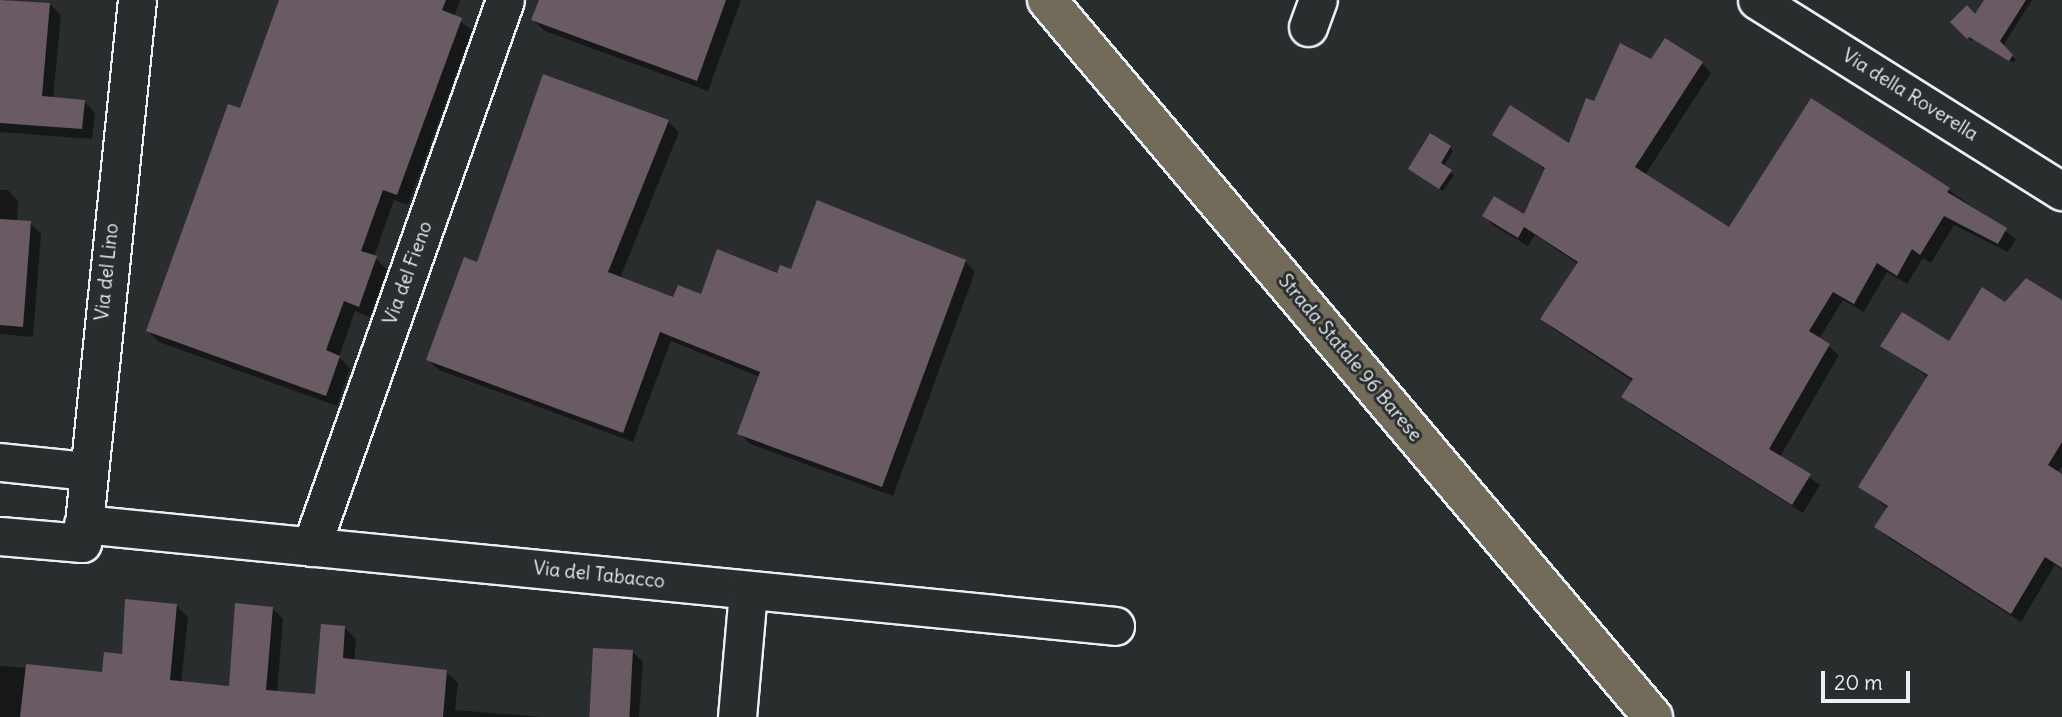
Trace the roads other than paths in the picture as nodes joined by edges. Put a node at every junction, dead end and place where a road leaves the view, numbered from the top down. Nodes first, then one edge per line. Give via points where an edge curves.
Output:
1 (137, 0) edge
2 (505, 0) edge
3 (1047, 0) edge
4 (1758, 0) edge
5 (2062, 191) edge
6 (0, 462) edge
7 (87, 471) junction
8 (82, 534) junction
9 (0, 536) edge
10 (311, 547) junction
11 (748, 590) junction
12 (1115, 626) dead end
13 (737, 717) edge
14 (1653, 717) edge

1 - 7 street, Via del Lino
2 - 10 street, Via del Fieno
3 - 14 main road, Strada Statale 96 Barese
4 - 5 street, Via della Roverella
6 - 7 street
7 - 8 street, Via del Lino
8 - 9 street, Via del Tabacco
8 - 10 street, Via del Tabacco
10 - 11 street, Via del Tabacco
11 - 12 street, Via del Tabacco
11 - 13 street

